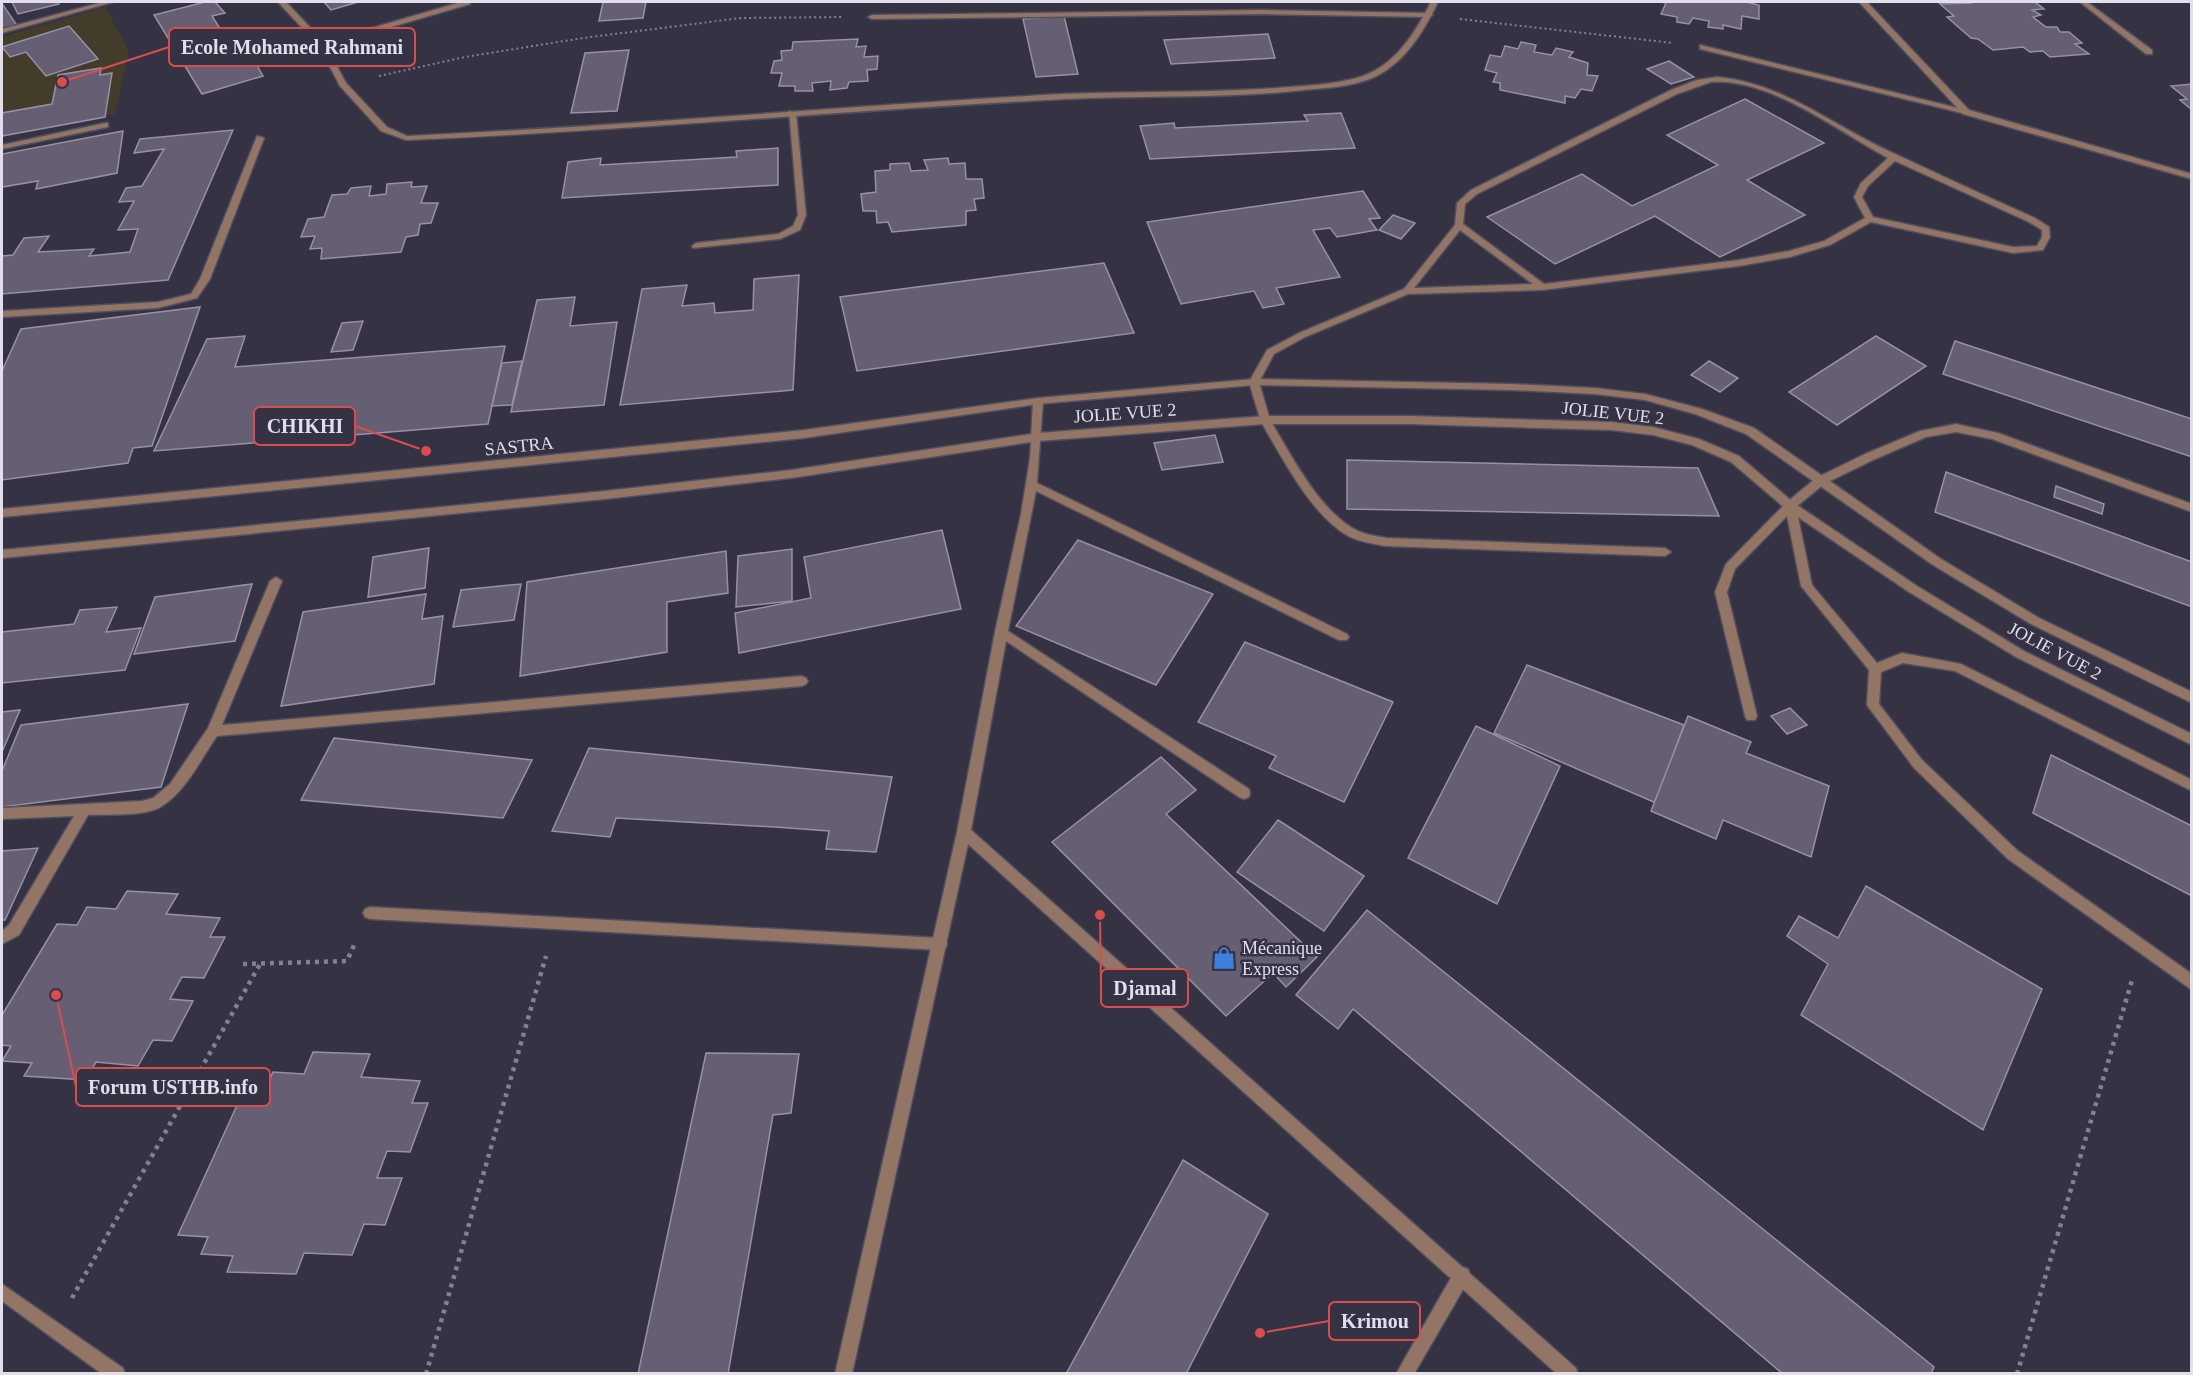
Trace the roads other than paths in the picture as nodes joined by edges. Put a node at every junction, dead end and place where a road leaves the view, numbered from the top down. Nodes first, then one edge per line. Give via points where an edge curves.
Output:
1 (109, 2) edge
2 (282, 2) edge
3 (467, 2) edge
4 (1434, 2) edge
5 (1863, 2) edge
6 (2083, 2) edge
7 (1429, 15) junction
8 (872, 16) road end
9 (2, 31) edge
10 (322, 45) junction
11 (1703, 46) road end
12 (2149, 52) dead end
13 (1966, 112) junction
14 (792, 113) junction
15 (105, 125) dead end
16 (260, 138) dead end
17 (2, 147) edge
18 (1894, 158) junction
19 (2192, 177) edge
20 (1870, 219) junction
21 (1459, 225) junction
22 (696, 246) dead end
23 (1542, 287) junction
24 (1407, 291) junction
25 (2, 314) edge
26 (1254, 382) junction
27 (1038, 401) junction
28 (1265, 420) junction
29 (1038, 436) junction
30 (1820, 481) junction
31 (1032, 485) junction
32 (1790, 506) junction
33 (2192, 508) edge
34 (2, 513) edge
35 (1665, 552) dead end
36 (2, 554) edge
37 (276, 581) dead end
38 (1002, 632) junction
39 (1343, 637) dead end
40 (1875, 669) junction
41 (802, 681) dead end
42 (2192, 698) edge
43 (1751, 716) dead end
44 (213, 731) junction
45 (2192, 740) edge
46 (2192, 786) edge
47 (1244, 793) dead end
48 (84, 810) junction
49 (2, 813) edge
50 (964, 832) junction
51 (370, 913) road end
52 (2, 938) edge
53 (940, 944) junction
54 (2192, 983) edge
55 (1462, 1275) junction
56 (2, 1292) edge
57 (117, 1374) edge
58 (843, 1374) edge
59 (1404, 1374) edge
60 (1570, 1374) edge

1 - 9 street
2 - 10 street
3 - 10 street
4 - 7 street
5 - 13 street
6 - 12 street
7 - 8 street via 1262,12
7 - 14 street via 1397,57 1373,75 1337,84 1286,91 1097,94
10 - 14 street via 343,84 384,129 406,138
11 - 13 street
13 - 19 street
14 - 22 street via 802,215 797,228 780,236
15 - 17 street
16 - 25 street via 205,279 194,296 158,305
18 - 20 street via 1863,184 1858,197
18 - 20 street via 2032,220 2046,229 2046,237 2040,248 2013,250
18 - 21 street via 1777,94 1727,80 1698,81 1474,192 1461,203
20 - 23 street via 1827,243 1790,254
21 - 23 street
21 - 24 street
23 - 24 street
24 - 26 street via 1270,352
26 - 27 street, JOLIE VUE 2
26 - 28 street
26 - 30 street, JOLIE VUE 2 via 1511,387 1645,397 1698,411 1750,431
27 - 29 street
27 - 34 street, SASTRA via 804,434
28 - 29 street, JOLIE VUE 2
28 - 32 street, JOLIE VUE 2 via 1528,422 1653,431 1695,442 1735,459
28 - 35 street via 1329,514 1354,534 1386,542
29 - 31 street
29 - 36 street, JOLIE VUE 2 via 790,474
30 - 32 street
30 - 33 street via 1924,434 1956,428 1994,436
30 - 42 street, JOLIE VUE 2 via 1937,562 2035,621
31 - 38 street
31 - 39 street
32 - 40 street via 1807,586
32 - 43 street via 1730,567 1721,592
32 - 45 street, JOLIE VUE 2 via 1913,589 2020,654
37 - 44 street
38 - 47 street
38 - 50 street
40 - 46 street via 1902,658 1958,667
40 - 54 street via 1873,705 1918,764 2013,855
41 - 44 street
44 - 48 street via 174,788 157,803
48 - 49 street
48 - 52 street via 14,930
50 - 53 street
50 - 55 street
51 - 53 street
53 - 58 street
55 - 59 street
55 - 60 street
56 - 57 street

